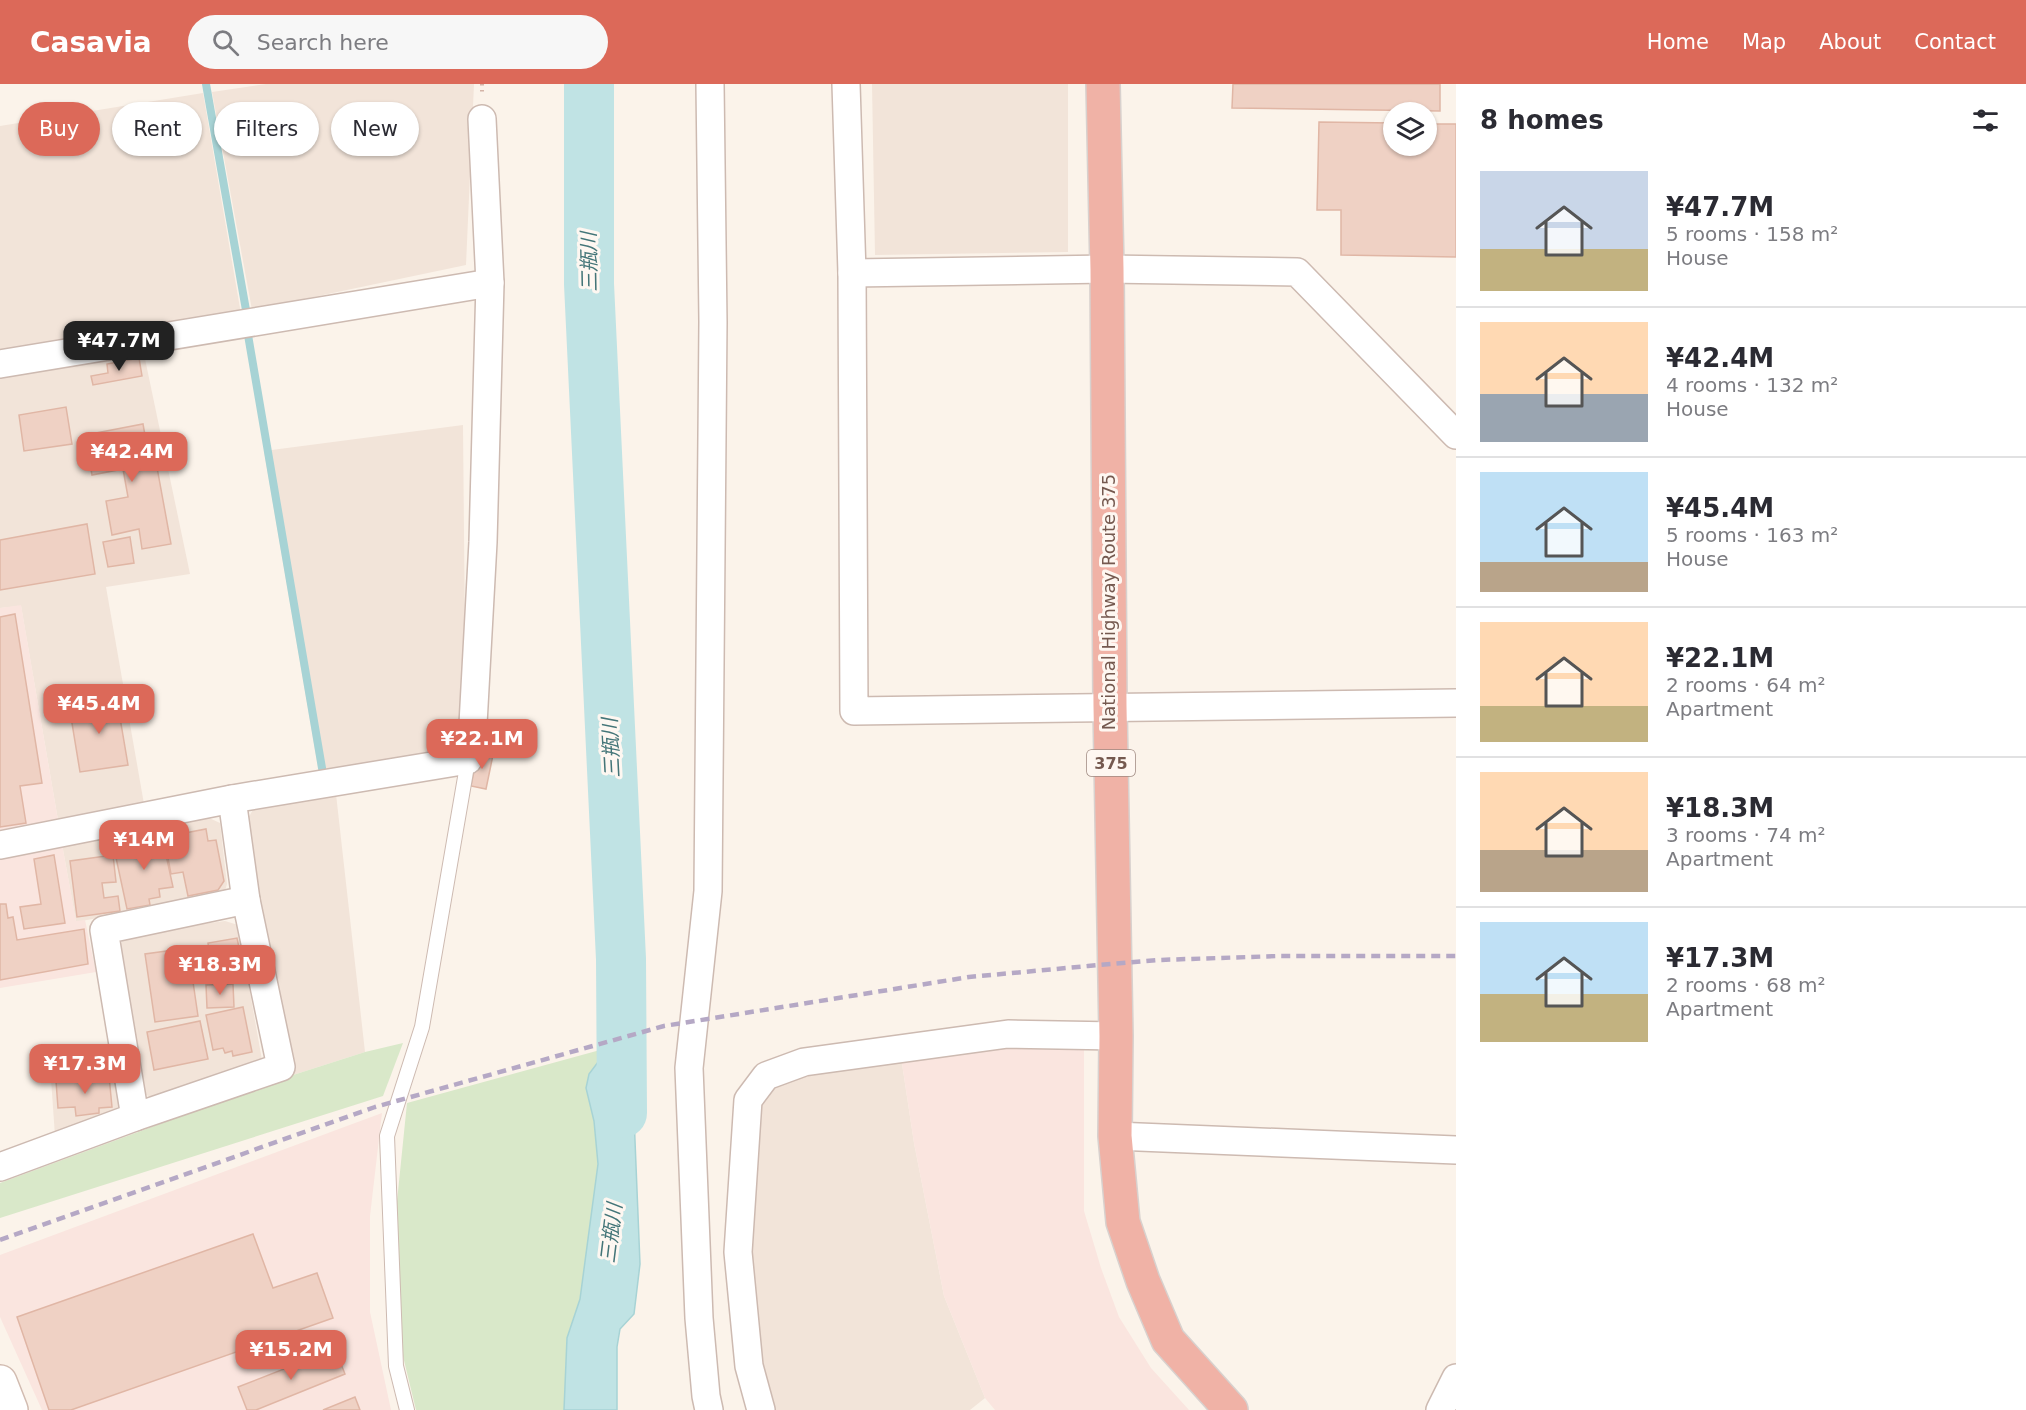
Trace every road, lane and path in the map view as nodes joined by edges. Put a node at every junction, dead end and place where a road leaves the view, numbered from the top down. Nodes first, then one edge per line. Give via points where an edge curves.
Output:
1 (710, 84) edge
2 (846, 84) edge
3 (1103, 84) edge
4 (482, 119) dead end
5 (1107, 269) junction
6 (852, 273) junction
7 (490, 283) junction
8 (0, 364) edge
9 (1456, 435) edge
10 (1456, 703) edge
11 (1110, 706) junction
12 (468, 760) junction
13 (232, 799) junction
14 (0, 845) edge
15 (246, 900) junction
16 (1116, 1036) junction
17 (135, 1117) junction
18 (1115, 1136) junction
19 (1456, 1150) edge
20 (0, 1167) edge
21 (1456, 1378) edge
22 (0, 1382) edge
23 (11, 1410) edge
24 (407, 1410) edge
25 (710, 1410) edge
26 (761, 1410) edge
27 (1231, 1410) edge
28 (1440, 1410) edge

1 - 25 street via 713,334 708,891 689,1068 699,1318
2 - 6 street
3 - 5 highway, National Highway Route 375 / 375
4 - 7 street
5 - 6 street
5 - 9 street via 1297,272
5 - 11 highway, National Highway Route 375 / 375
6 - 11 street via 854,711
7 - 8 street
7 - 12 street via 483,542
10 - 11 street
11 - 16 highway, National Highway Route 375 / 375
12 - 13 street
12 - 24 lane via 422,1027 387,1136 396,1366
13 - 14 street
13 - 15 street
15 - 17 street via 281,1067
15 - 17 street via 104,930
16 - 18 highway, National Highway Route 375 / 375
16 - 26 street via 1008,1034 804,1062 766,1076 748,1100 738,1252 749,1366
17 - 20 street
18 - 19 street
18 - 27 highway, National Highway Route 375 / 375 via 1123,1222 1146,1289 1168,1340
21 - 28 street
22 - 23 main road

